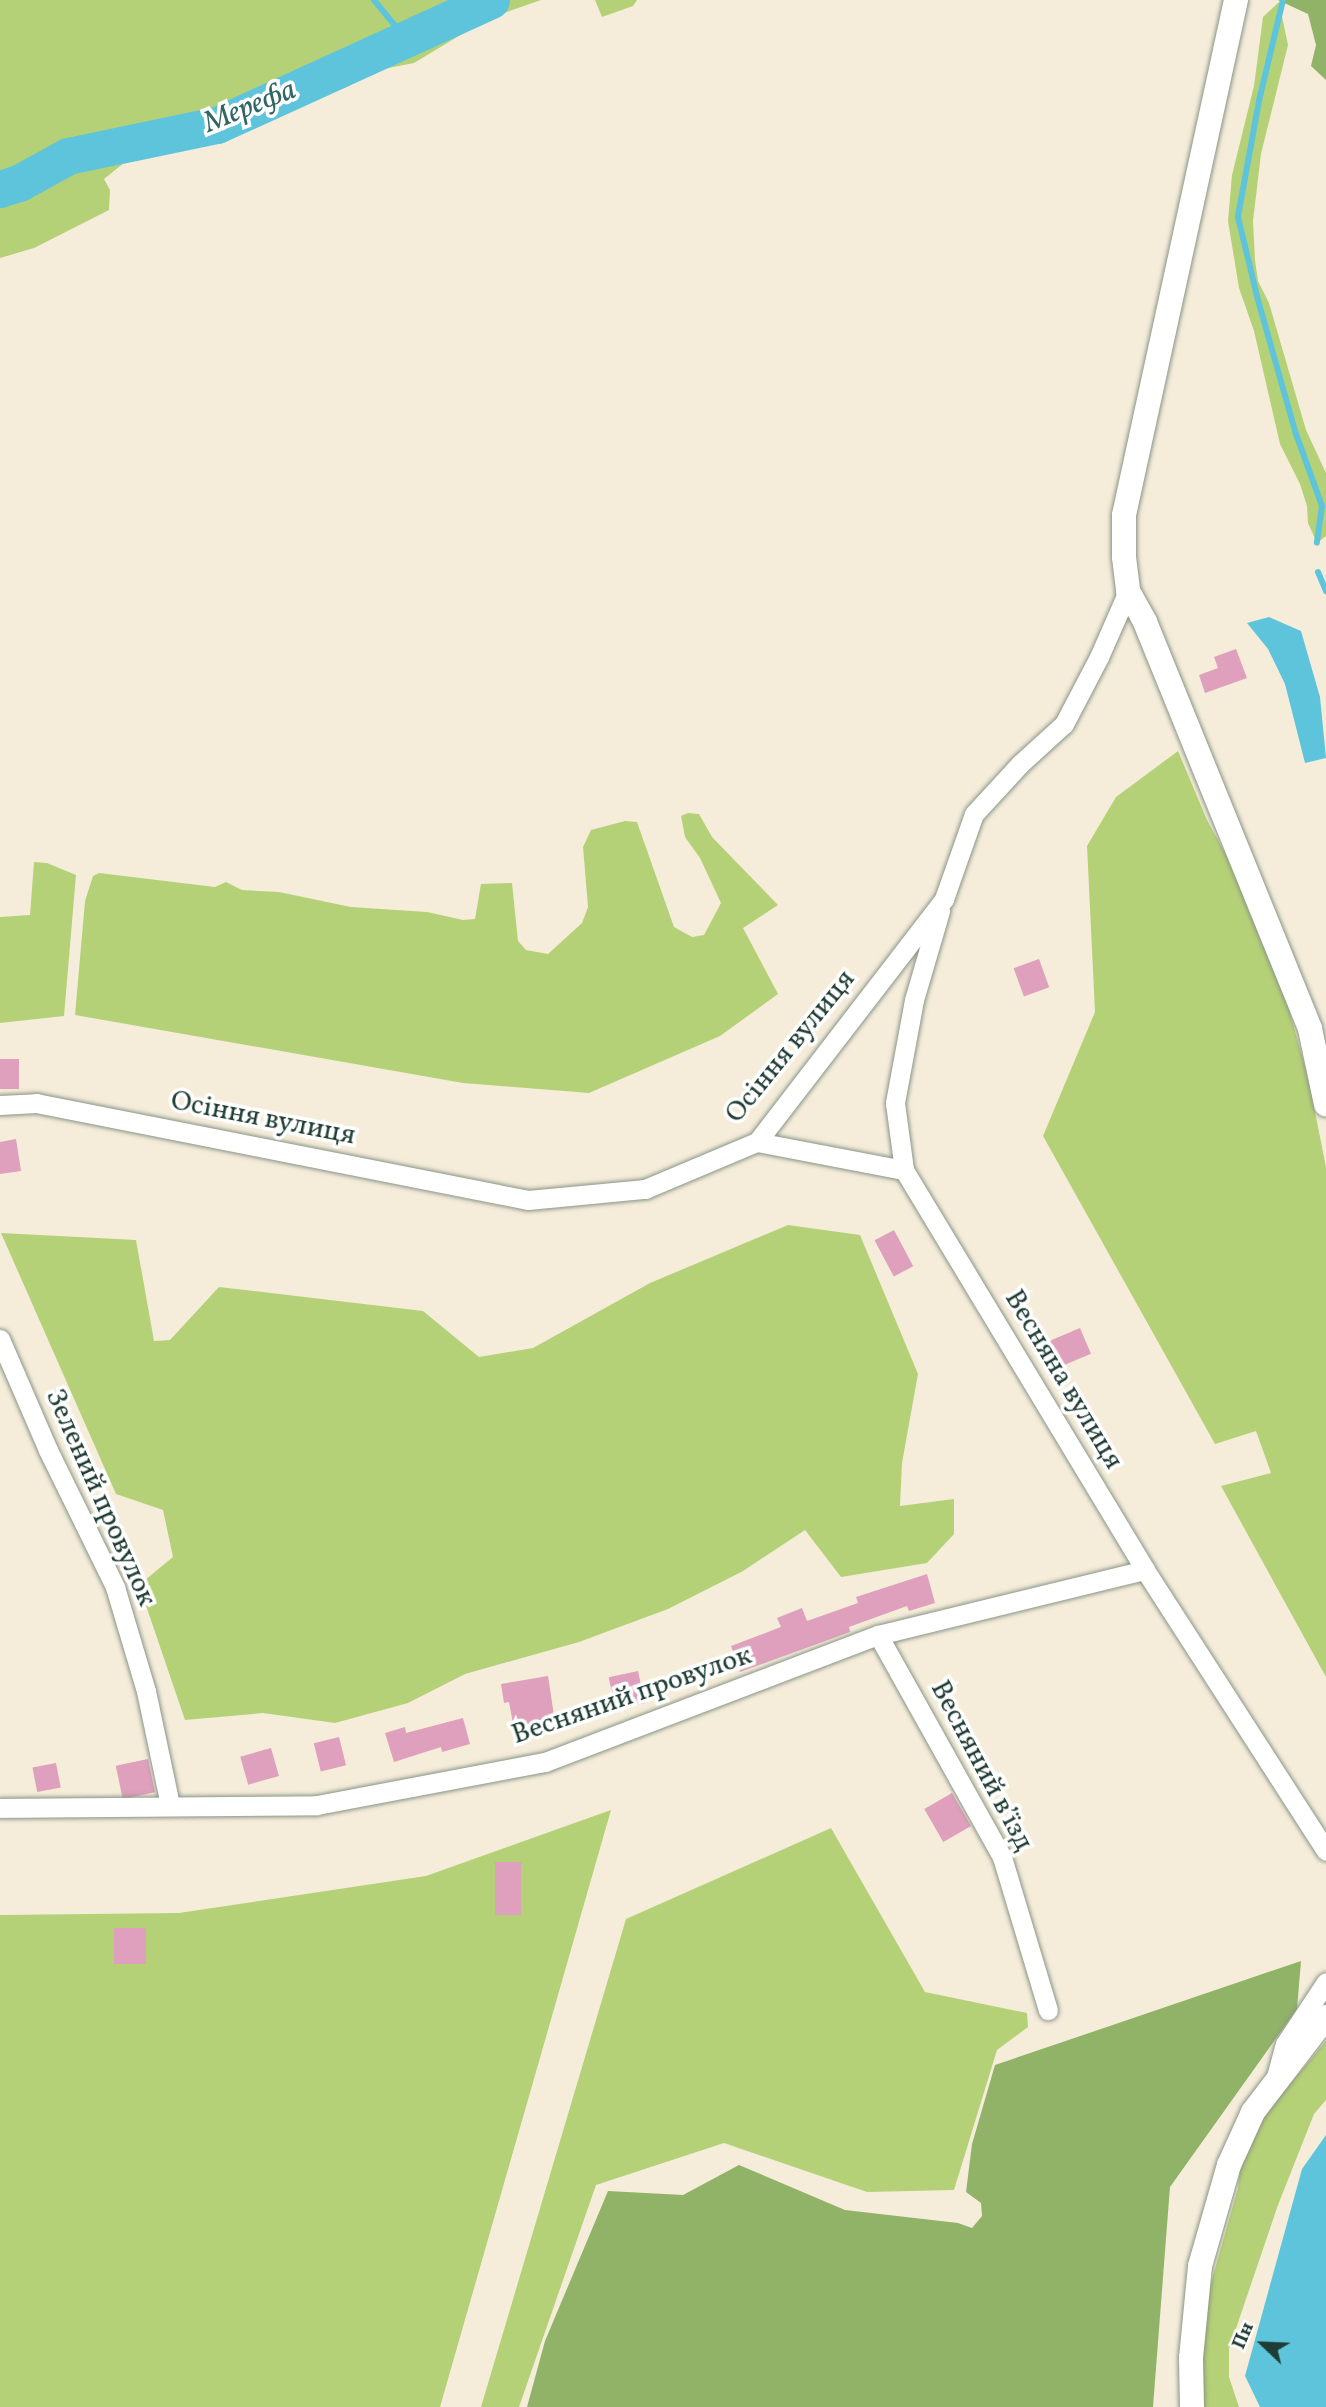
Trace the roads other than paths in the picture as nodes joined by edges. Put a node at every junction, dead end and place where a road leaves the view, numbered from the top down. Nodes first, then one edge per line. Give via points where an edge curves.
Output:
1 (1236, 0) edge
2 (1128, 591) junction
3 (943, 899) junction
4 (0, 1104) edge
5 (1326, 1104) edge
6 (757, 1142) junction
7 (904, 1170) junction
8 (0, 1339) edge
9 (1145, 1570) junction
10 (878, 1635) junction
11 (170, 1805) junction
12 (0, 1808) edge
13 (1326, 1851) edge
14 (1326, 1982) edge
15 (1048, 2010) dead end
16 (1326, 2017) edge
17 (1272, 2088) junction
18 (1192, 2407) edge

1 - 2 street via 1124,515
2 - 3 street, Осіння вулиця via 1064,724 974,814
2 - 5 street via 1310,1029
3 - 6 street, Осіння вулиця
3 - 7 street, Весняна вулиця via 914,1000 895,1103
4 - 6 street, Осіння вулиця via 36,1103 528,1200 645,1189
6 - 7 street
7 - 9 street, Весняна вулиця
8 - 11 street, Зелений провулок via 115,1587 146,1692
9 - 10 street, Весняний провулок
9 - 13 street, Весняна вулиця
10 - 11 street, Весняний провулок via 545,1762 317,1805
10 - 15 street, Весняний в’їзд via 1002,1857
11 - 12 street, Весняний провулок
14 - 17 street via 1285,2044
16 - 17 street
17 - 18 street via 1253,2112 1229,2165 1200,2266 1191,2358

